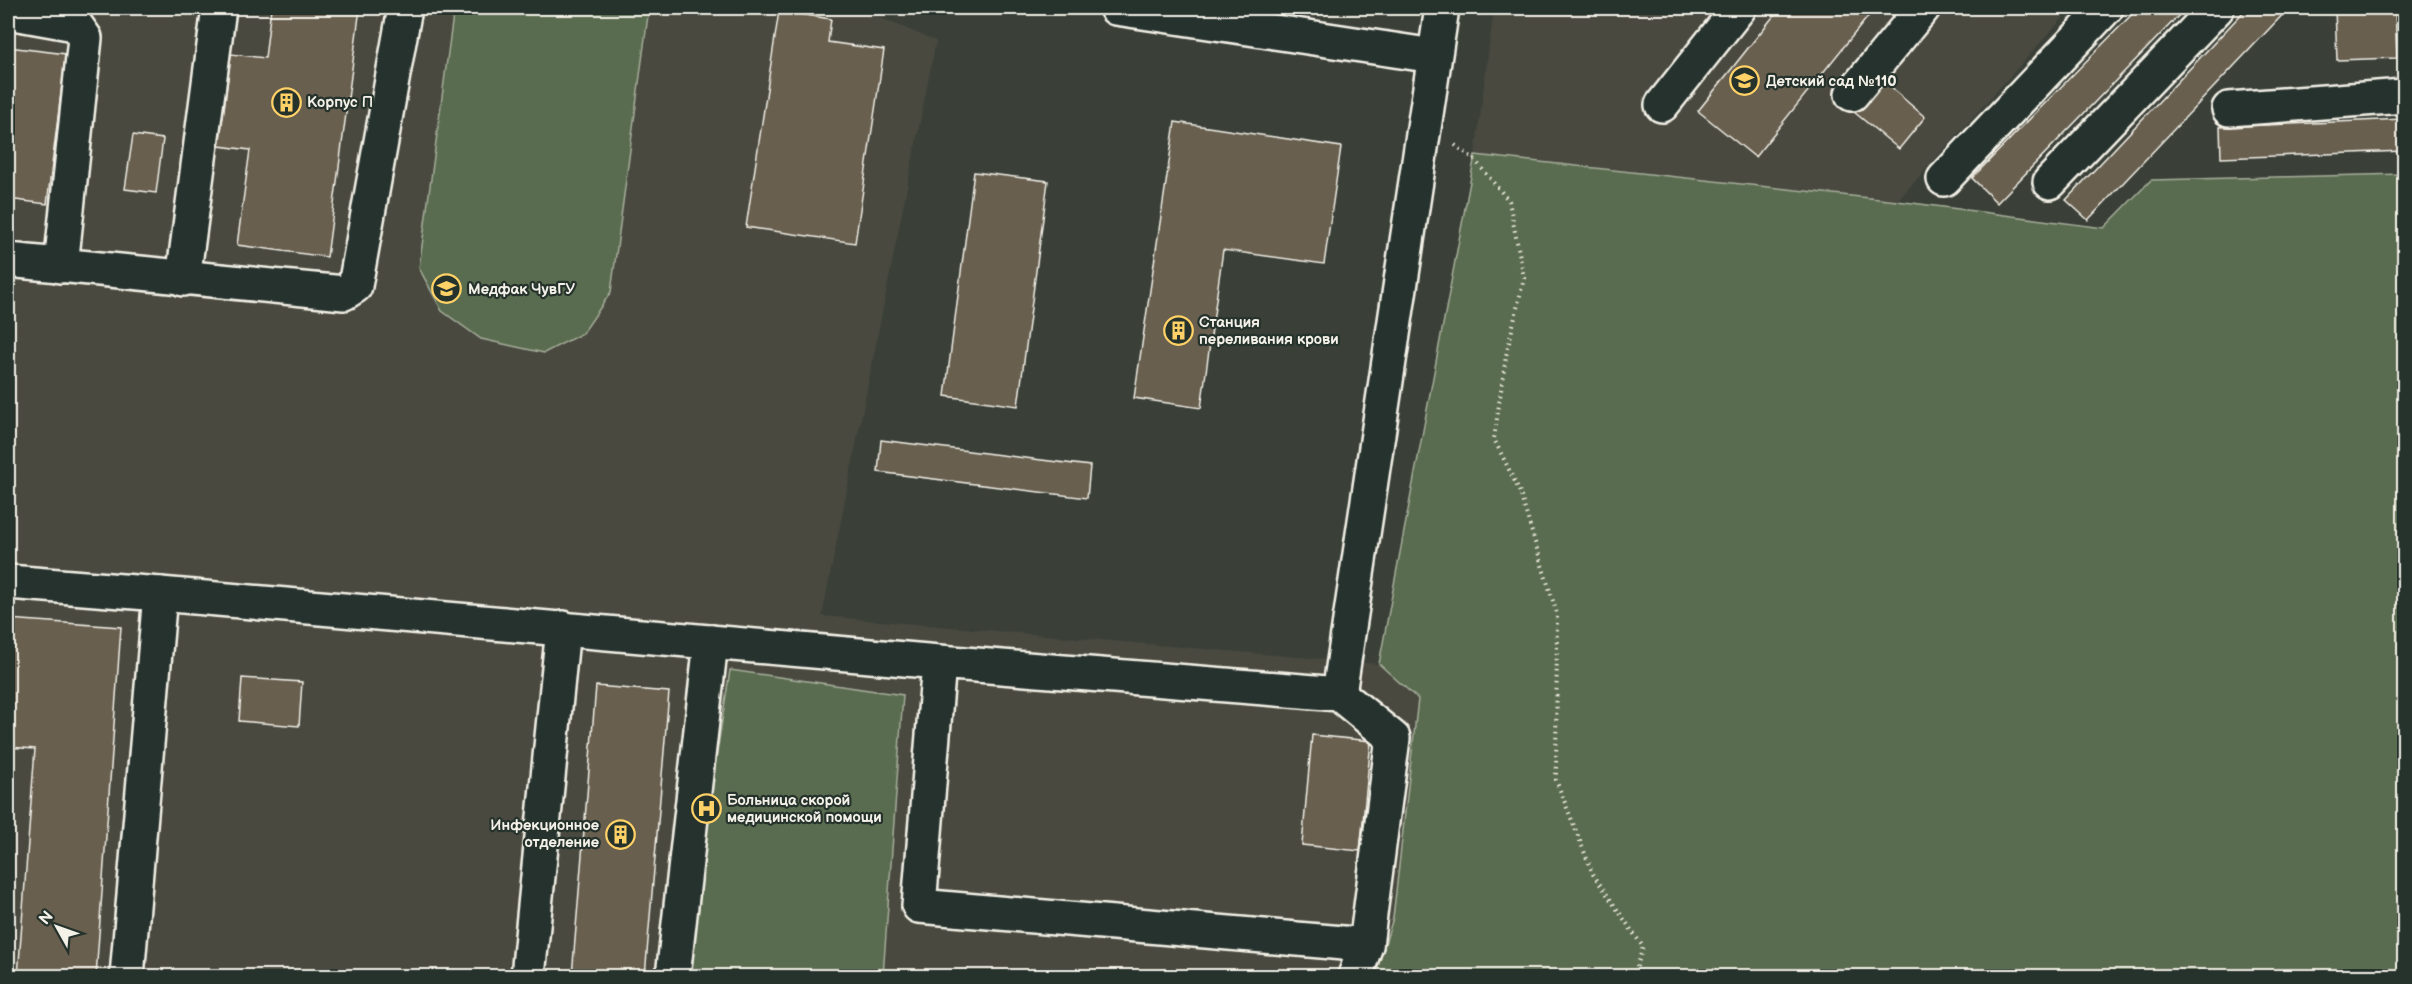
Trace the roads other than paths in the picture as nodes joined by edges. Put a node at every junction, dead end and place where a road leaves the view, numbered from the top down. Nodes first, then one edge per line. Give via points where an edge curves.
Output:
1 (219, 8) edge
2 (405, 8) edge
3 (1116, 8) edge
4 (1442, 8) edge
5 (1739, 8) edge
6 (1923, 8) edge
7 (2106, 8) edge
8 (2217, 8) edge
9 (8, 12) edge
10 (1434, 56) junction
11 (1852, 94) dead end
12 (2404, 96) edge
13 (1662, 105) dead end
14 (2229, 109) dead end
15 (1944, 179) dead end
16 (2050, 182) dead end
17 (8, 260) edge
18 (61, 266) junction
19 (183, 279) junction
20 (8, 582) edge
21 (160, 594) junction
22 (563, 628) junction
23 (711, 642) junction
24 (939, 662) junction
25 (1339, 694) junction
26 (1366, 945) junction
27 (127, 976) edge
28 (528, 976) edge
29 (673, 976) edge
30 (1355, 976) edge

1 - 19 lane
2 - 19 lane via 355,286 344,293
3 - 10 lane
4 - 10 lane
5 - 13 lane
6 - 11 lane
7 - 15 lane
8 - 16 lane
9 - 18 lane via 75,24 85,38
10 - 25 lane
12 - 14 lane
17 - 18 lane
18 - 19 lane
20 - 21 lane
21 - 22 lane
21 - 27 lane
22 - 23 lane
22 - 28 lane
23 - 24 lane
23 - 29 lane
24 - 25 lane
24 - 26 lane via 919,906
25 - 26 lane via 1393,738
26 - 30 lane

